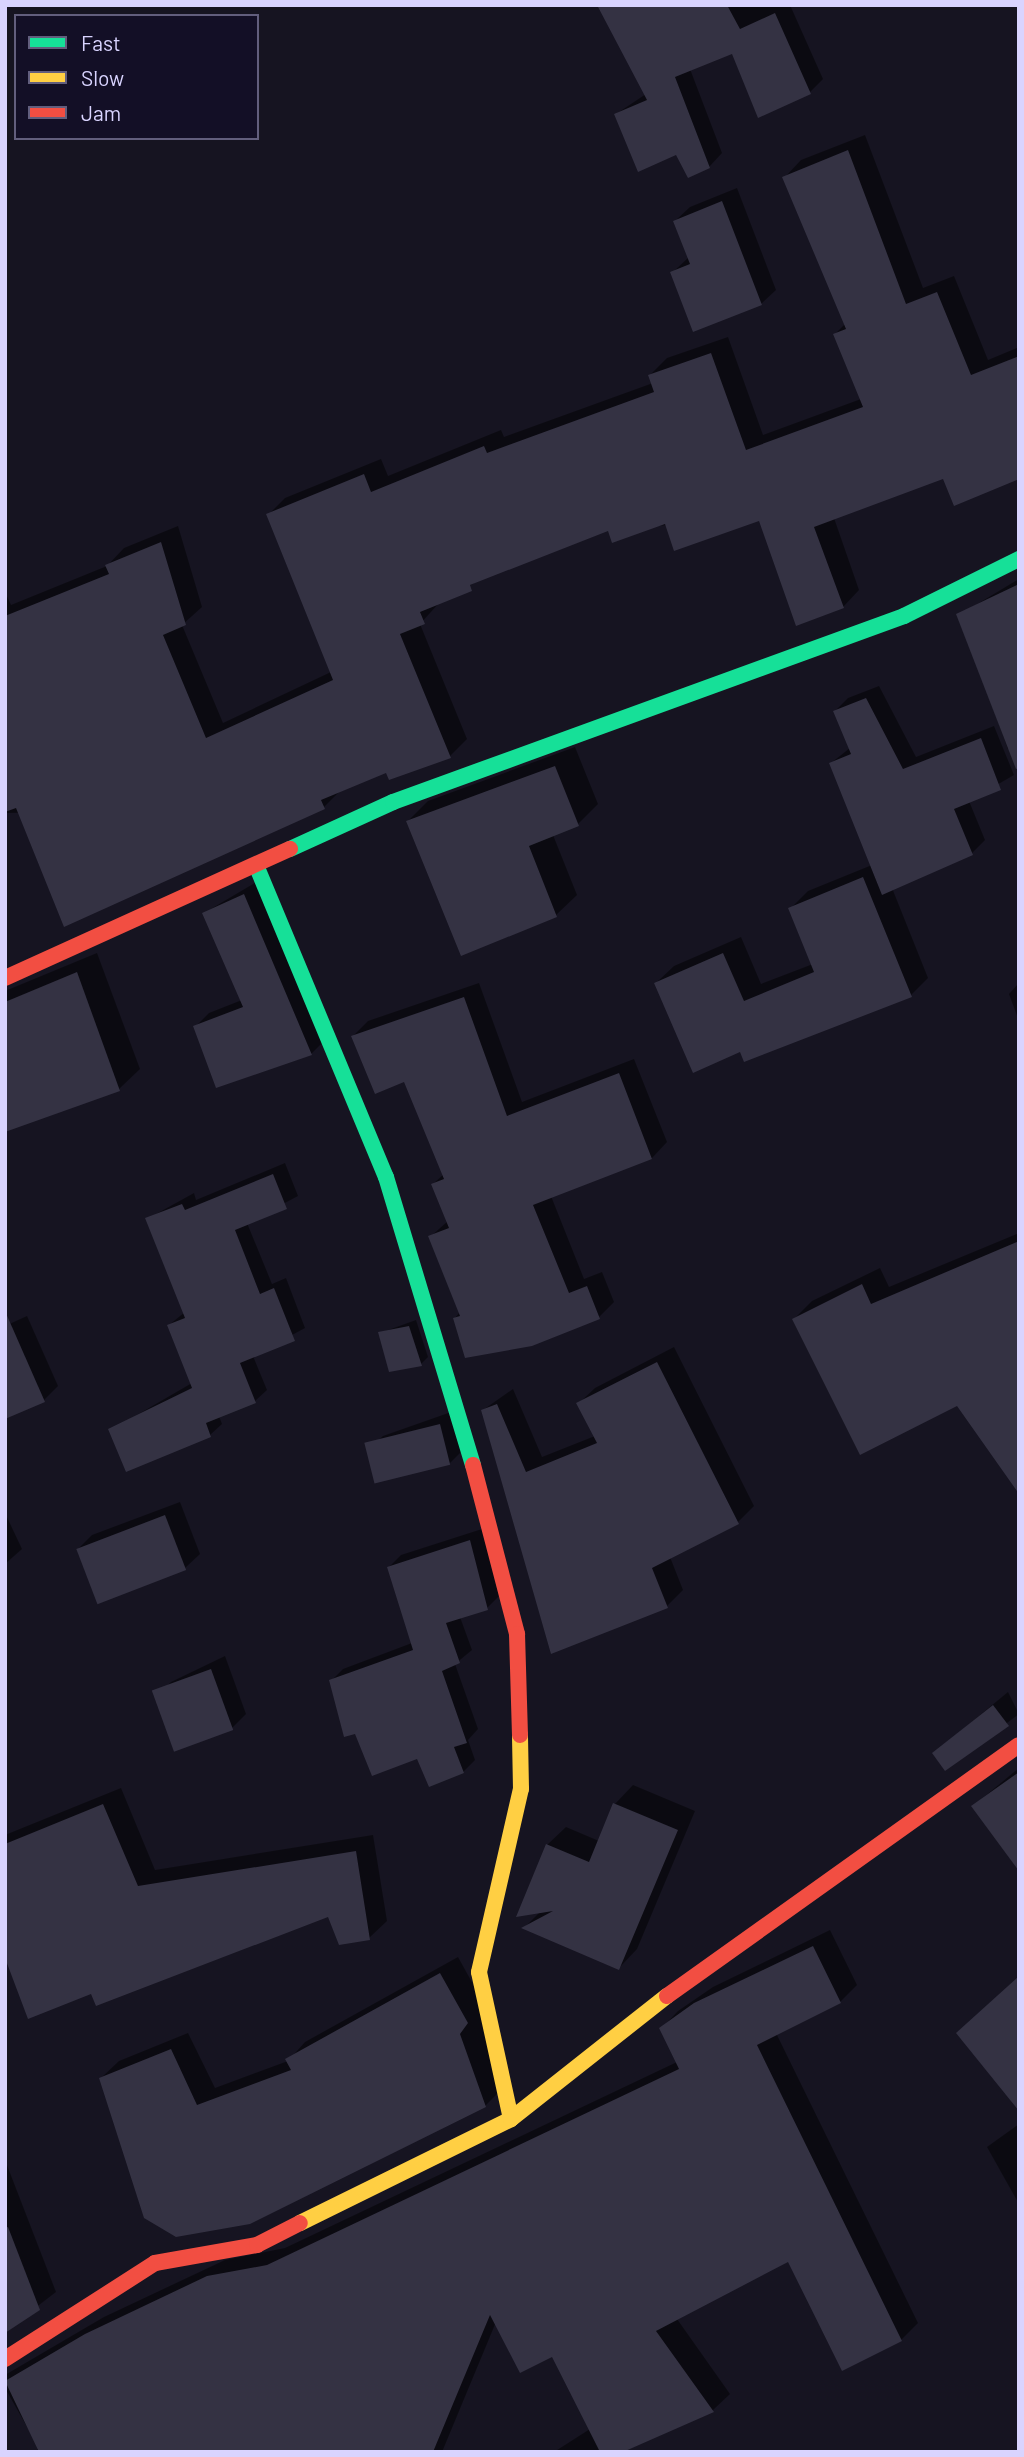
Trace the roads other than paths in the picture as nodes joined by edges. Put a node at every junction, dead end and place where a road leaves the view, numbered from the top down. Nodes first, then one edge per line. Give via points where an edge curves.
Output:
1 (1019, 559) edge
2 (256, 865) junction
3 (5, 978) edge
4 (1019, 1745) edge
5 (511, 2119) junction
6 (5, 2359) edge

1 - 2 street via 904,616 597,723 393,802
2 - 3 street
2 - 5 street via 386,1177 459,1412 517,1634 521,1789 479,1972
4 - 5 street via 633,2020
5 - 6 street via 257,2245 155,2263

